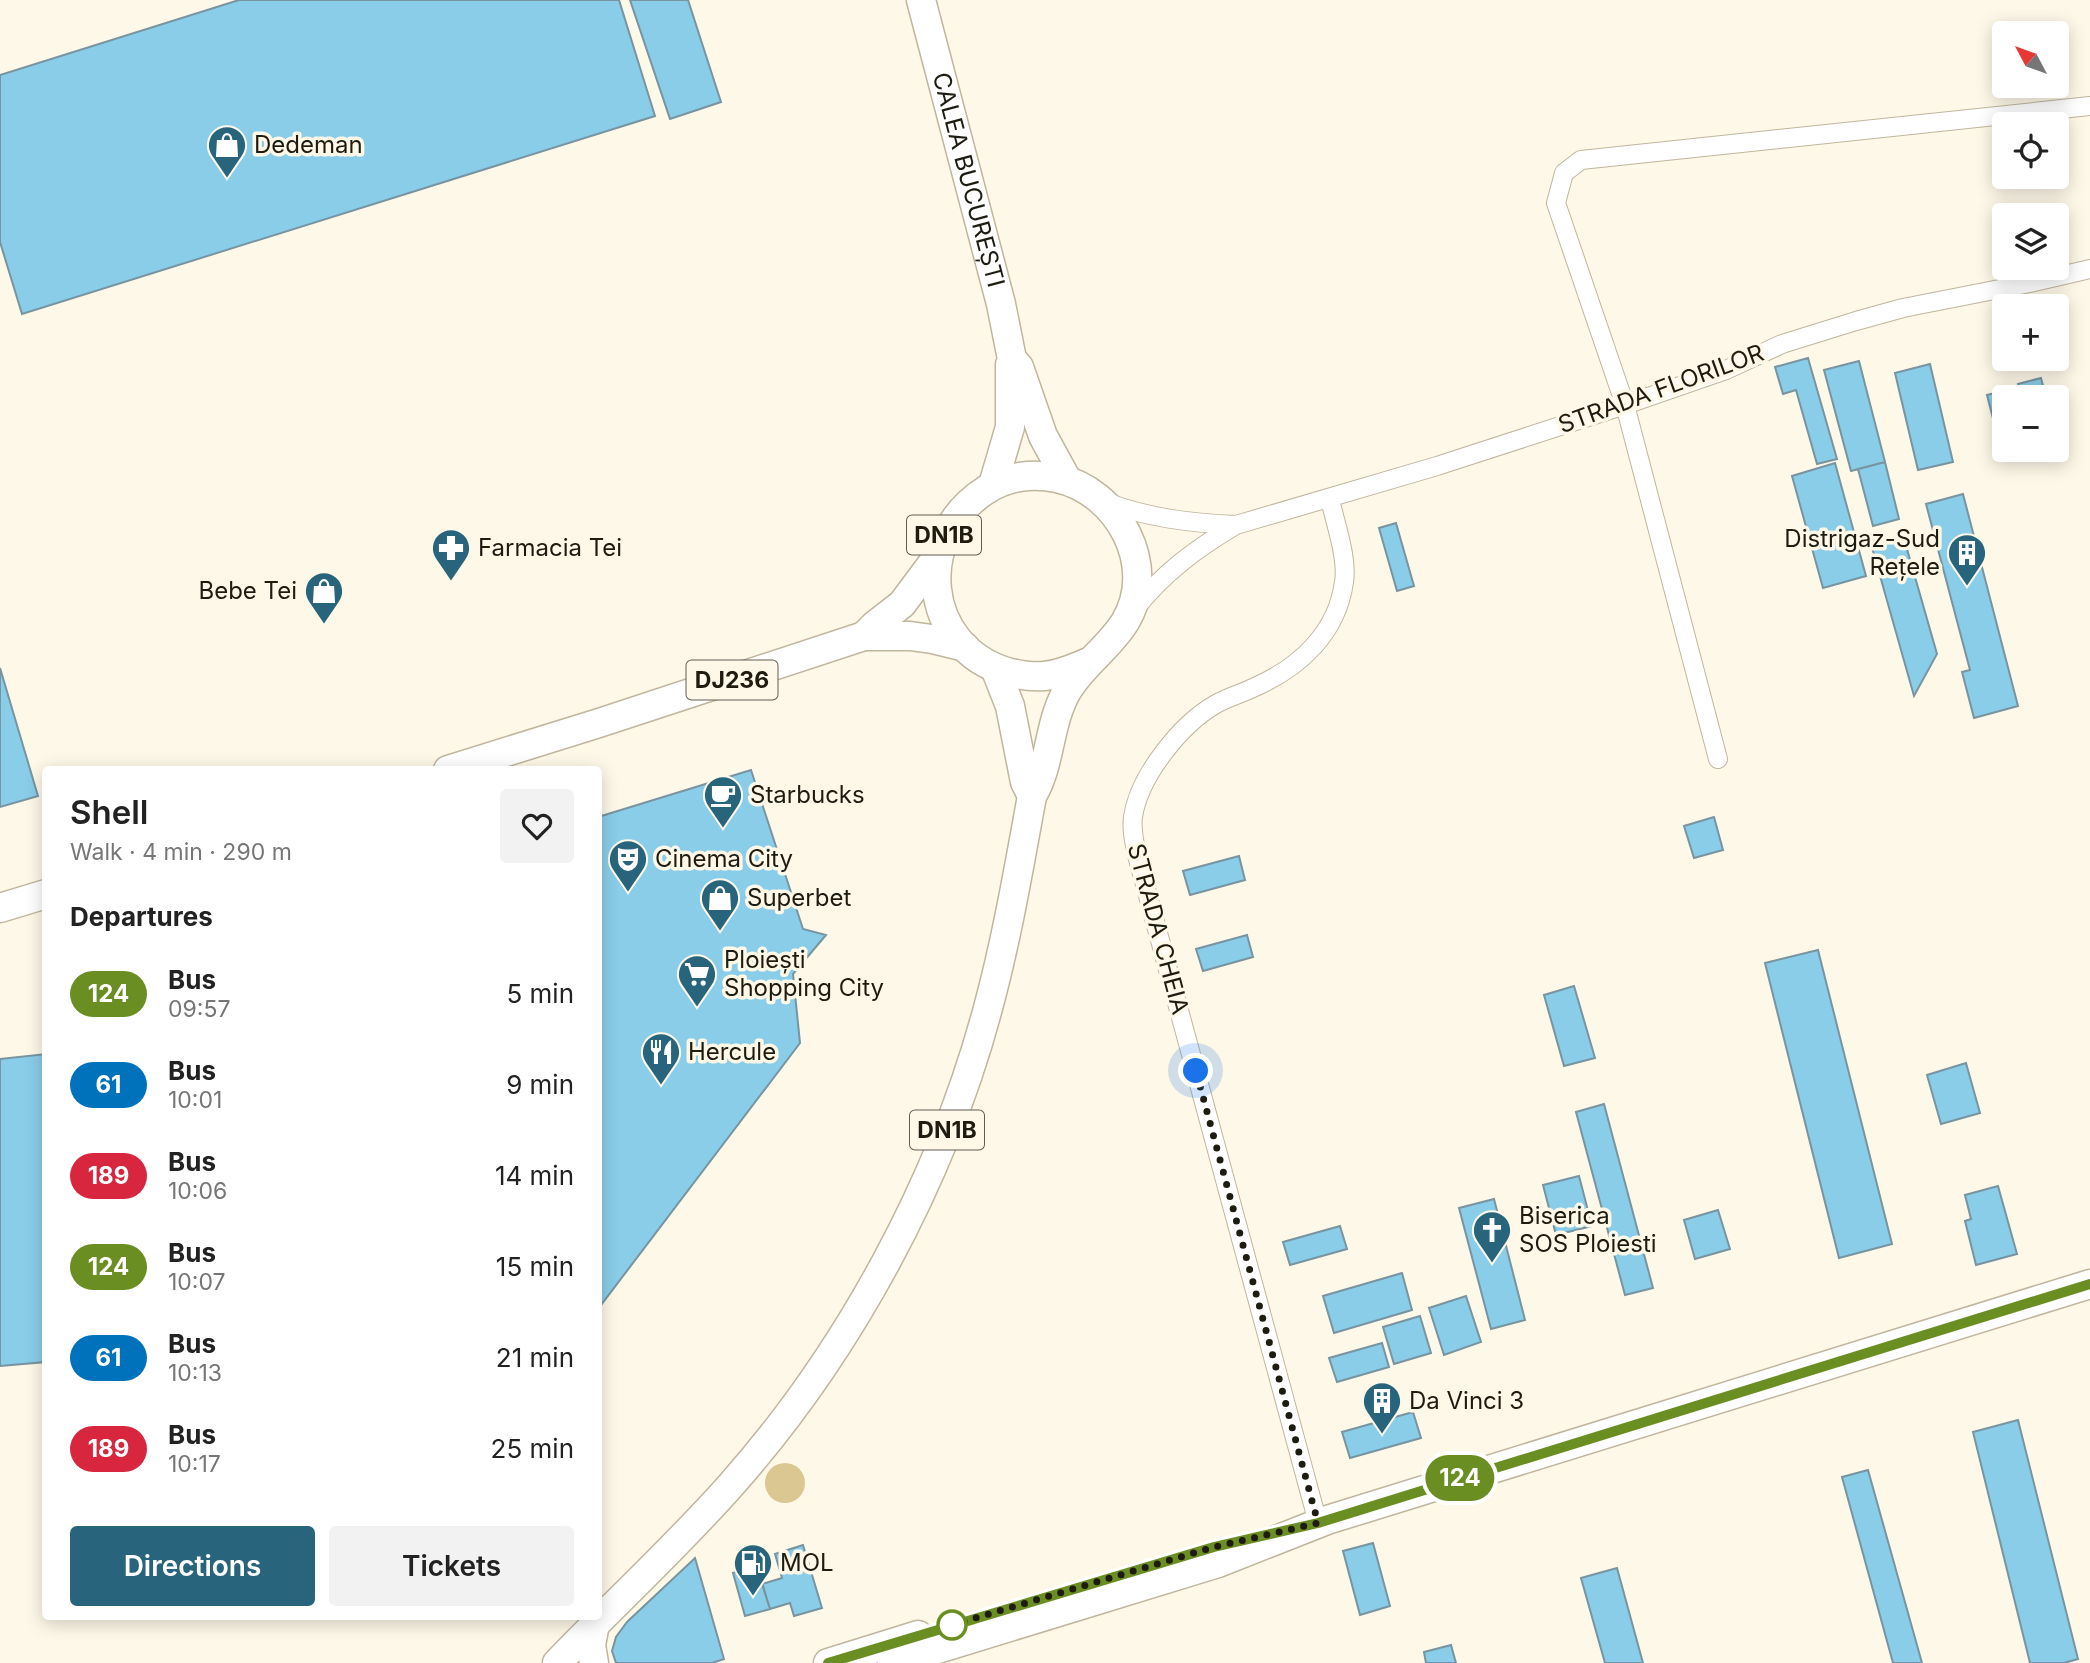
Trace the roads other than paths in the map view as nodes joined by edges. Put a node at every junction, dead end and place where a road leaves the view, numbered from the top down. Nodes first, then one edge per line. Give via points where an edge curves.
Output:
1 (921, 0) edge
2 (2090, 106) edge
3 (2090, 269) edge
4 (1012, 359) junction
5 (1625, 405) junction
6 (1067, 480) junction
7 (993, 485) junction
8 (1330, 499) junction
9 (1104, 501) junction
10 (1236, 525) junction
11 (937, 557) junction
12 (1126, 620) junction
13 (864, 636) junction
14 (965, 647) junction
15 (1089, 662) junction
16 (995, 668) junction
17 (1718, 759) dead end
18 (461, 766) edge
19 (1032, 796) junction
20 (42, 895) edge
21 (0, 908) edge
22 (2090, 1284) edge
23 (1318, 1523) junction
24 (602, 1617) edge
25 (599, 1620) edge
26 (595, 1624) junction
27 (544, 1663) edge
28 (557, 1663) edge
29 (594, 1663) edge
30 (828, 1663) edge
31 (892, 1663) edge

1 - 4 main road, CALEA BUCUREȘTI / DN1B
2 - 5 street via 1581,160 1564,173 1556,203
3 - 5 street, STRADA FLORILOR via 1856,321 1782,344 1726,370
4 - 6 main road, DN1B via 1046,443
4 - 7 main road, DN1B via 1010,428
5 - 8 street, STRADA FLORILOR
5 - 17 street
6 - 7 main road, DN1B via 1029,475
6 - 9 main road, DN1B
7 - 11 main road, DN1B via 957,515
8 - 10 street, STRADA FLORILOR
8 - 23 street, STRADA CHEIA via 1345,580 1331,624 1314,648 1290,668 1218,702 1189,724 1147,778 1133,820 1142,872
9 - 10 street via 1176,521
9 - 12 main road, DN1B via 1129,536 1135,557 1134,600
10 - 12 street via 1179,562
11 - 13 main road, DJ236 via 902,604
11 - 14 main road, DN1B via 940,606
12 - 15 main road, DN1B
13 - 14 main road, DJ236 via 910,636
13 - 18 main road, DJ236
14 - 16 main road, DN1B
15 - 16 main road, DN1B via 1043,677
15 - 19 main road, DN1B via 1059,708 1040,782
16 - 19 main road, DN1B via 1010,705 1025,782
19 - 24 main road, DN1B via 1004,945 967,1078 921,1190 878,1276 826,1363 776,1430 732,1484
20 - 21 main road
22 - 23 main road
23 - 30 main road via 1214,1547
23 - 31 main road via 1218,1563
25 - 26 main road, DN1B
26 - 27 main road, DN1B
26 - 28 main road, DN1B
26 - 29 main road

